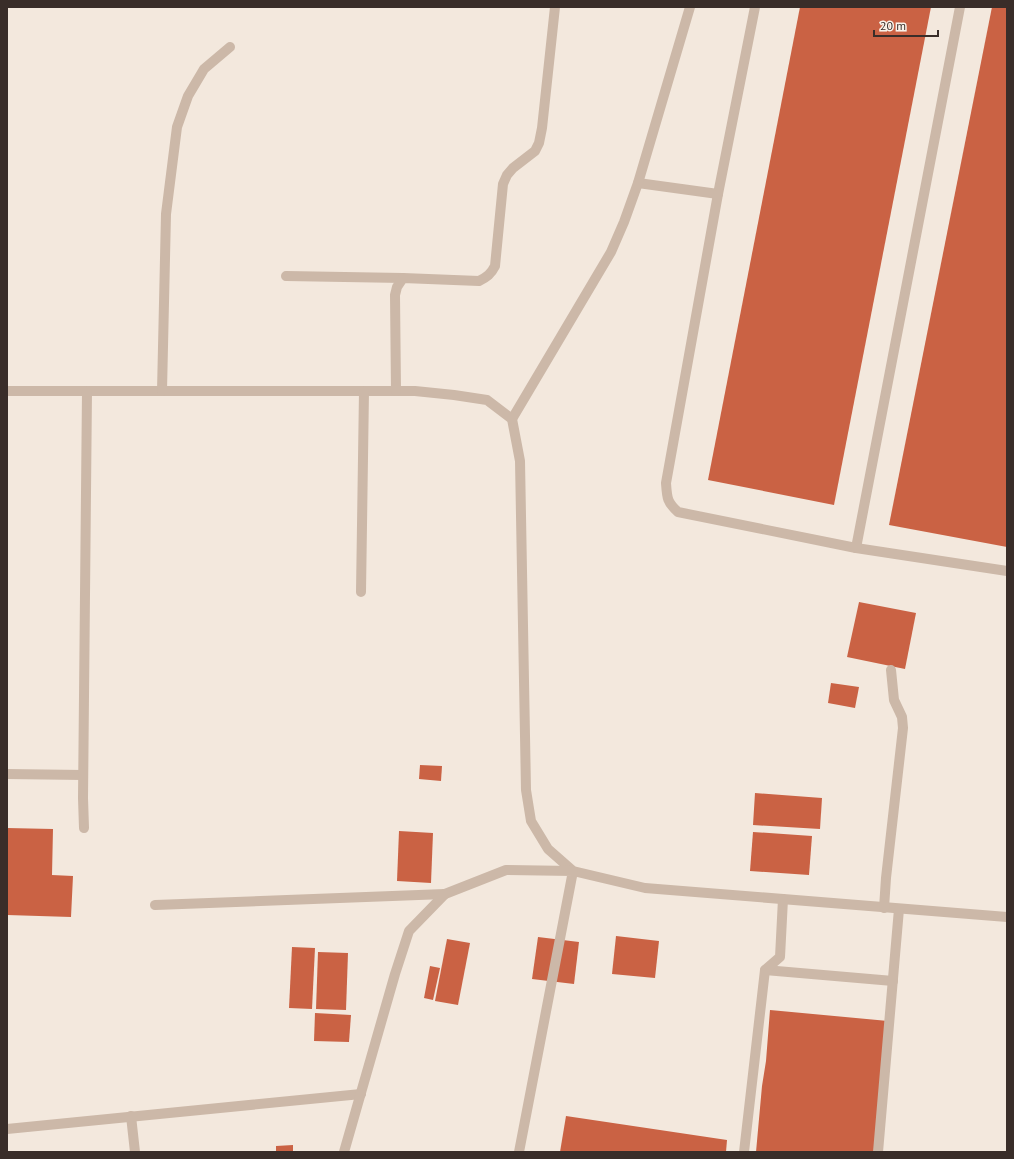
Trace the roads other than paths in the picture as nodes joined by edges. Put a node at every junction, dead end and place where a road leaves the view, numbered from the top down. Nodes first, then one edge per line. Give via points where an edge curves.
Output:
1 (555, 7) edge
2 (690, 7) edge
3 (755, 7) edge
4 (960, 7) edge
5 (230, 47) dead end
6 (638, 183) junction
7 (718, 194) junction
8 (286, 276) dead end
9 (403, 278) junction
10 (7, 391) edge
11 (87, 391) junction
12 (162, 391) junction
13 (364, 391) junction
14 (396, 391) junction
15 (512, 418) junction
16 (856, 548) junction
17 (1007, 571) edge
18 (361, 592) dead end
19 (891, 670) dead end
20 (7, 774) edge
21 (83, 774) junction
22 (84, 828) dead end
23 (573, 871) junction
24 (445, 894) junction
25 (783, 899) junction
26 (155, 905) dead end
27 (884, 908) junction
28 (899, 909) junction
29 (1007, 917) edge
30 (765, 970) junction
31 (893, 981) junction
32 (361, 1094) junction
33 (131, 1116) junction
34 (7, 1129) edge
35 (135, 1152) edge
36 (344, 1152) edge
37 (519, 1152) edge
38 (744, 1152) edge
39 (878, 1152) edge

1 - 9 street via 539,143 535,151 513,168 503,184 495,266 492,273 479,281
2 - 6 street
3 - 7 street
4 - 16 street
5 - 12 street via 204,69 188,96 177,127 166,214
6 - 7 street
6 - 15 street via 611,252
7 - 16 street via 666,483 670,504 678,512
8 - 9 street
9 - 14 street via 395,295
10 - 11 street
11 - 12 street
11 - 21 street
12 - 13 street
13 - 14 street
13 - 18 street
14 - 15 street via 487,400
15 - 23 street via 520,461 526,790 531,821 548,849
16 - 17 street
19 - 27 street via 894,700 902,717 903,728
20 - 21 street
21 - 22 street
23 - 24 street via 506,870
23 - 25 street via 644,888
23 - 37 street
24 - 26 street
24 - 32 street via 409,931
25 - 27 street
25 - 30 street via 780,957
27 - 28 street
28 - 29 street
28 - 31 street
30 - 31 street
30 - 38 street
31 - 39 street
32 - 33 street
32 - 36 street
33 - 34 street
33 - 35 street

